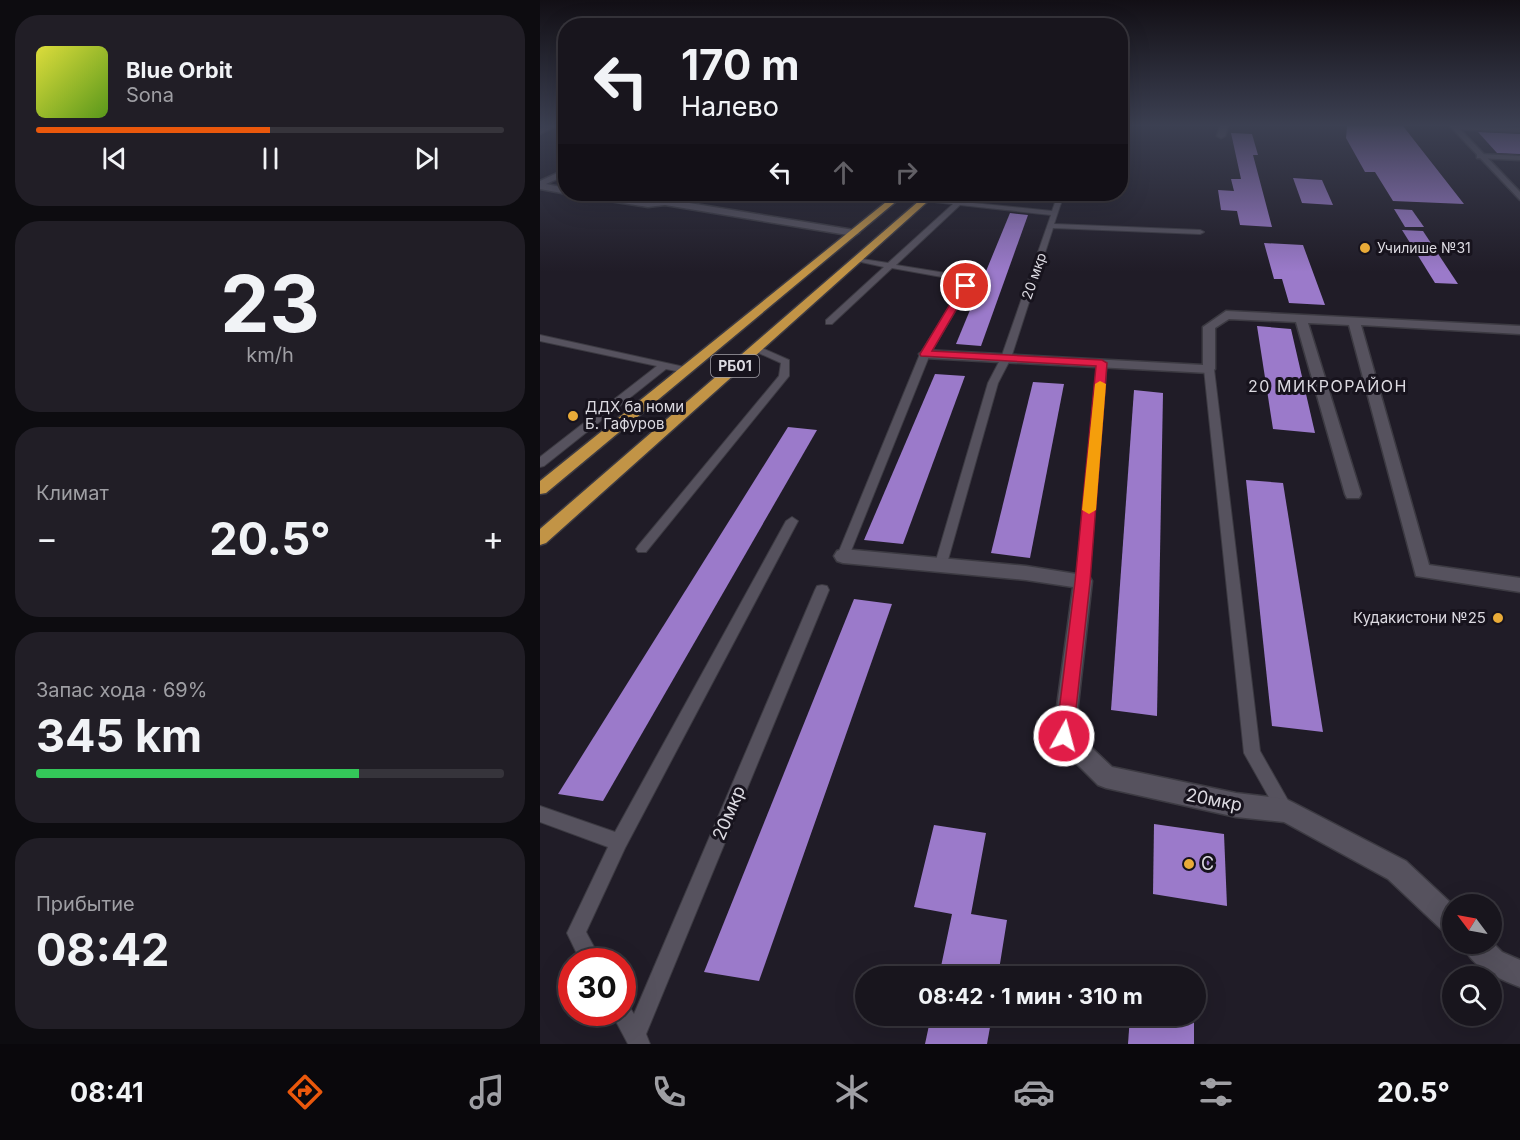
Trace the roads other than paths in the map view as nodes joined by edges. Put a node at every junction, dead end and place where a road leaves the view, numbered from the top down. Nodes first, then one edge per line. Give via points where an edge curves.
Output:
1 (558, 175) edge
2 (1499, 175) edge
3 (540, 185) edge
4 (558, 188) edge
5 (1518, 194) edge
6 (629, 201) edge
7 (892, 201) edge
8 (922, 201) edge
9 (953, 201) edge
10 (1058, 201) edge
11 (958, 202) junction
12 (1054, 213) junction
13 (1051, 226) junction
14 (1200, 232) dead end
15 (854, 233) junction
16 (856, 260) junction
17 (890, 265) junction
18 (796, 280) junction
19 (828, 285) junction
20 (1301, 318) junction
21 (1354, 320) junction
22 (829, 322) dead end
23 (1520, 330) edge
24 (540, 339) edge
25 (755, 348) junction
26 (925, 354) junction
27 (1006, 358) junction
28 (1102, 363) junction
29 (665, 365) junction
30 (1209, 369) junction
31 (687, 370) junction
32 (587, 426) junction
33 (611, 431) junction
34 (540, 463) edge
35 (540, 489) edge
36 (1353, 494) dead end
37 (792, 521) dead end
38 (540, 539) edge
39 (642, 549) dead end
40 (843, 556) joint
41 (940, 567) junction
42 (1083, 582) junction
43 (1520, 585) edge
44 (822, 590) dead end
45 (1286, 811) junction
46 (540, 814) edge
47 (619, 842) junction
48 (1442, 913) edge
49 (584, 948) edge
50 (1486, 954) edge
51 (1520, 974) edge
52 (629, 1026) edge
53 (637, 1040) edge

1 - 3 street
2 - 5 street
3 - 4 street
6 - 15 street via 677,203
7 - 15 highway, РБ01
8 - 16 highway, РБ01
9 - 11 lane
10 - 12 lane, 20 мкр
11 - 12 lane
11 - 17 lane
12 - 13 lane, 20 мкр
13 - 14 lane
13 - 27 lane, 20 мкр
15 - 18 highway, РБ01
16 - 17 lane
16 - 19 highway, РБ01
17 - 22 lane
17 - 26 lane via 955,277 966,286
18 - 19 highway
18 - 31 highway, РБ01
19 - 25 highway, РБ01
20 - 21 street
20 - 30 street via 1226,315 1209,327
20 - 36 street
21 - 23 street
21 - 43 street via 1422,571
24 - 29 lane
25 - 38 highway, РБ01
25 - 39 lane via 786,362 784,376
26 - 27 street
26 - 40 lane
27 - 28 street
27 - 41 lane via 993,383
28 - 30 street
28 - 42 lane, 20мкр
29 - 31 lane
29 - 32 lane
30 - 45 lane via 1252,753
31 - 33 highway, РБ01
32 - 33 lane
32 - 34 lane
33 - 35 highway, РБ01
37 - 47 lane
40 - 41 street
41 - 42 street via 1026,573
42 - 45 street, 20мкр via 1064,736 1106,777 1236,805
44 - 53 lane, 20мкр
45 - 48 street via 1397,870
46 - 47 lane
47 - 49 lane via 576,933
50 - 51 street
52 - 53 lane

